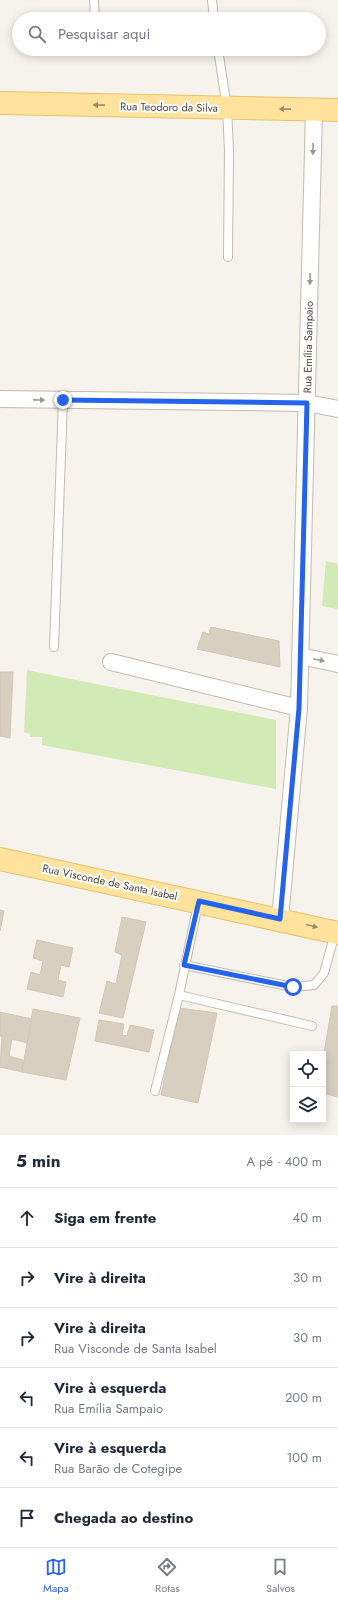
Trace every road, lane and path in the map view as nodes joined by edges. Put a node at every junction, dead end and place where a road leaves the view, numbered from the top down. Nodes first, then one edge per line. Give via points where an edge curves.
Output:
1 (94, 0) edge
2 (212, 0) edge
3 (95, 12) edge
4 (213, 12) edge
5 (219, 56) edge
6 (0, 104) edge
7 (226, 108) junction
8 (314, 110) junction
9 (338, 110) edge
10 (228, 257) dead end
11 (0, 400) edge
12 (63, 400) junction
13 (307, 403) junction
14 (338, 409) edge
15 (54, 647) dead end
16 (300, 656) junction
17 (111, 662) dead end
18 (338, 664) edge
19 (299, 708) junction
20 (0, 859) edge
21 (199, 901) junction
22 (280, 919) junction
23 (336, 932) edge
24 (184, 965) junction
25 (179, 995) junction
26 (312, 1026) dead end
27 (155, 1091) dead end

1 - 3 lane
2 - 4 lane
5 - 7 lane
7 -> 6 main road, Rua Teodoro da Silva
8 -> 7 main road, Rua Teodoro da Silva
7 - 10 lane via 229,151
8 - 9 main road, Rua Teodoro da Silva
8 -> 13 street, Rua Emília Sampaio
11 -> 12 street
12 - 13 street
12 - 15 lane
13 - 14 street
13 - 16 street, Rua Emília Sampaio
16 -> 18 street
16 - 19 street, Rua Emília Sampaio
17 - 19 street
19 - 22 street, Rua Emília Sampaio
20 - 21 main road, Rua Visconde de Santa Isabel
21 - 22 main road, Rua Visconde de Santa Isabel
21 - 24 lane
22 -> 23 main road, Rua Visconde de Santa Isabel
23 - 24 lane via 324,973 314,985 293,987
24 - 25 lane
25 - 26 lane
25 - 27 lane

